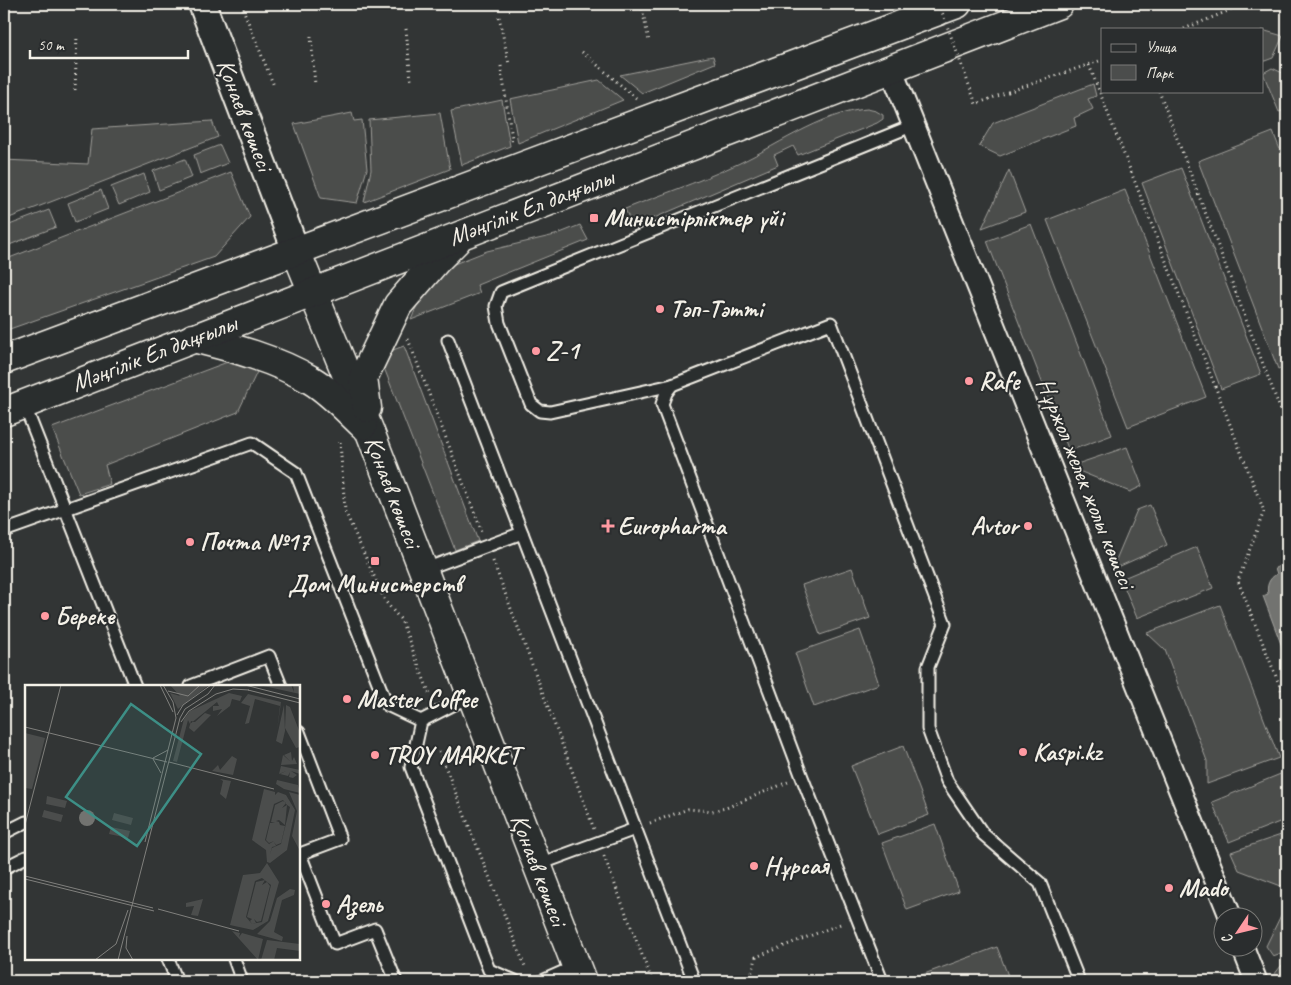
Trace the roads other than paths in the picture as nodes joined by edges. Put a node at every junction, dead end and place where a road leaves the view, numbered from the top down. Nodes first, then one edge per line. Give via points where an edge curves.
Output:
1 (202, 4) edge
2 (957, 4) edge
3 (1059, 4) edge
4 (891, 69) junction
5 (914, 125) junction
6 (465, 233) junction
7 (296, 251) junction
8 (313, 291) junction
9 (193, 338) junction
10 (448, 340) dead end
11 (4, 360) edge
12 (672, 385) junction
13 (14, 408) edge
14 (370, 432) junction
15 (66, 510) junction
16 (4, 531) edge
17 (522, 533) junction
18 (423, 570) junction
19 (135, 685) edge
20 (194, 685) edge
21 (281, 685) edge
22 (472, 695) junction
23 (421, 720) junction
24 (300, 735) edge
25 (25, 822) edge
26 (635, 829) junction
27 (4, 833) edge
28 (300, 854) edge
29 (300, 854) edge
30 (25, 858) edge
31 (537, 866) junction
32 (4, 868) edge
33 (1227, 908) edge
34 (1247, 958) edge
35 (168, 960) edge
36 (234, 960) edge
37 (579, 973) edge
38 (177, 981) edge
39 (242, 981) edge
40 (396, 981) edge
41 (514, 981) edge
42 (542, 981) edge
43 (694, 981) edge
44 (882, 981) edge
45 (1079, 981) edge
46 (1256, 981) edge

1 - 7 street, Қонаев көшесі
2 - 7 main road, Мәңгілік Ел даңғылы
3 - 4 main road, Мәңгілік Ел даңғылы
4 - 5 street, Нұржол желек жолы көшесі
4 - 6 main road, Мәңгілік Ел даңғылы
5 - 12 lane via 501,292 496,306 499,323 531,404 540,411 550,412
5 - 33 street, Нұржол желек жолы көшесі
6 - 8 main road, Мәңгілік Ел даңғылы
6 - 14 main road via 398,305 363,378
7 - 8 main road, Қонаев көшесі
7 - 11 main road, Мәңгілік Ел даңғылы
8 - 9 main road, Мәңгілік Ел даңғылы
8 - 14 main road, Қонаев көшесі
9 - 13 main road, Мәңгілік Ел даңғылы
9 - 14 main road via 238,349 313,381
10 - 17 lane
12 - 44 lane via 662,404
12 - 45 lane via 831,323 945,624 928,667 928,730 947,781 983,834 1040,883
13 - 15 lane
14 - 18 main road, Қонаев көшесі
15 - 16 lane
15 - 19 lane
15 - 23 lane via 252,443 296,473 388,705
17 - 18 lane
17 - 26 lane
18 - 22 main road, Қонаев көшесі
20 - 21 lane via 269,656
22 - 23 lane
22 - 31 main road, Қонаев көшесі
23 - 41 lane via 411,767 490,970
24 - 28 lane via 340,840
25 - 27 lane
26 - 31 lane
26 - 43 lane
29 - 40 lane via 335,944 375,929
30 - 32 lane
31 - 37 main road, Қонаев көшесі
34 - 46 street
35 - 38 lane
36 - 39 lane
37 - 42 lane

